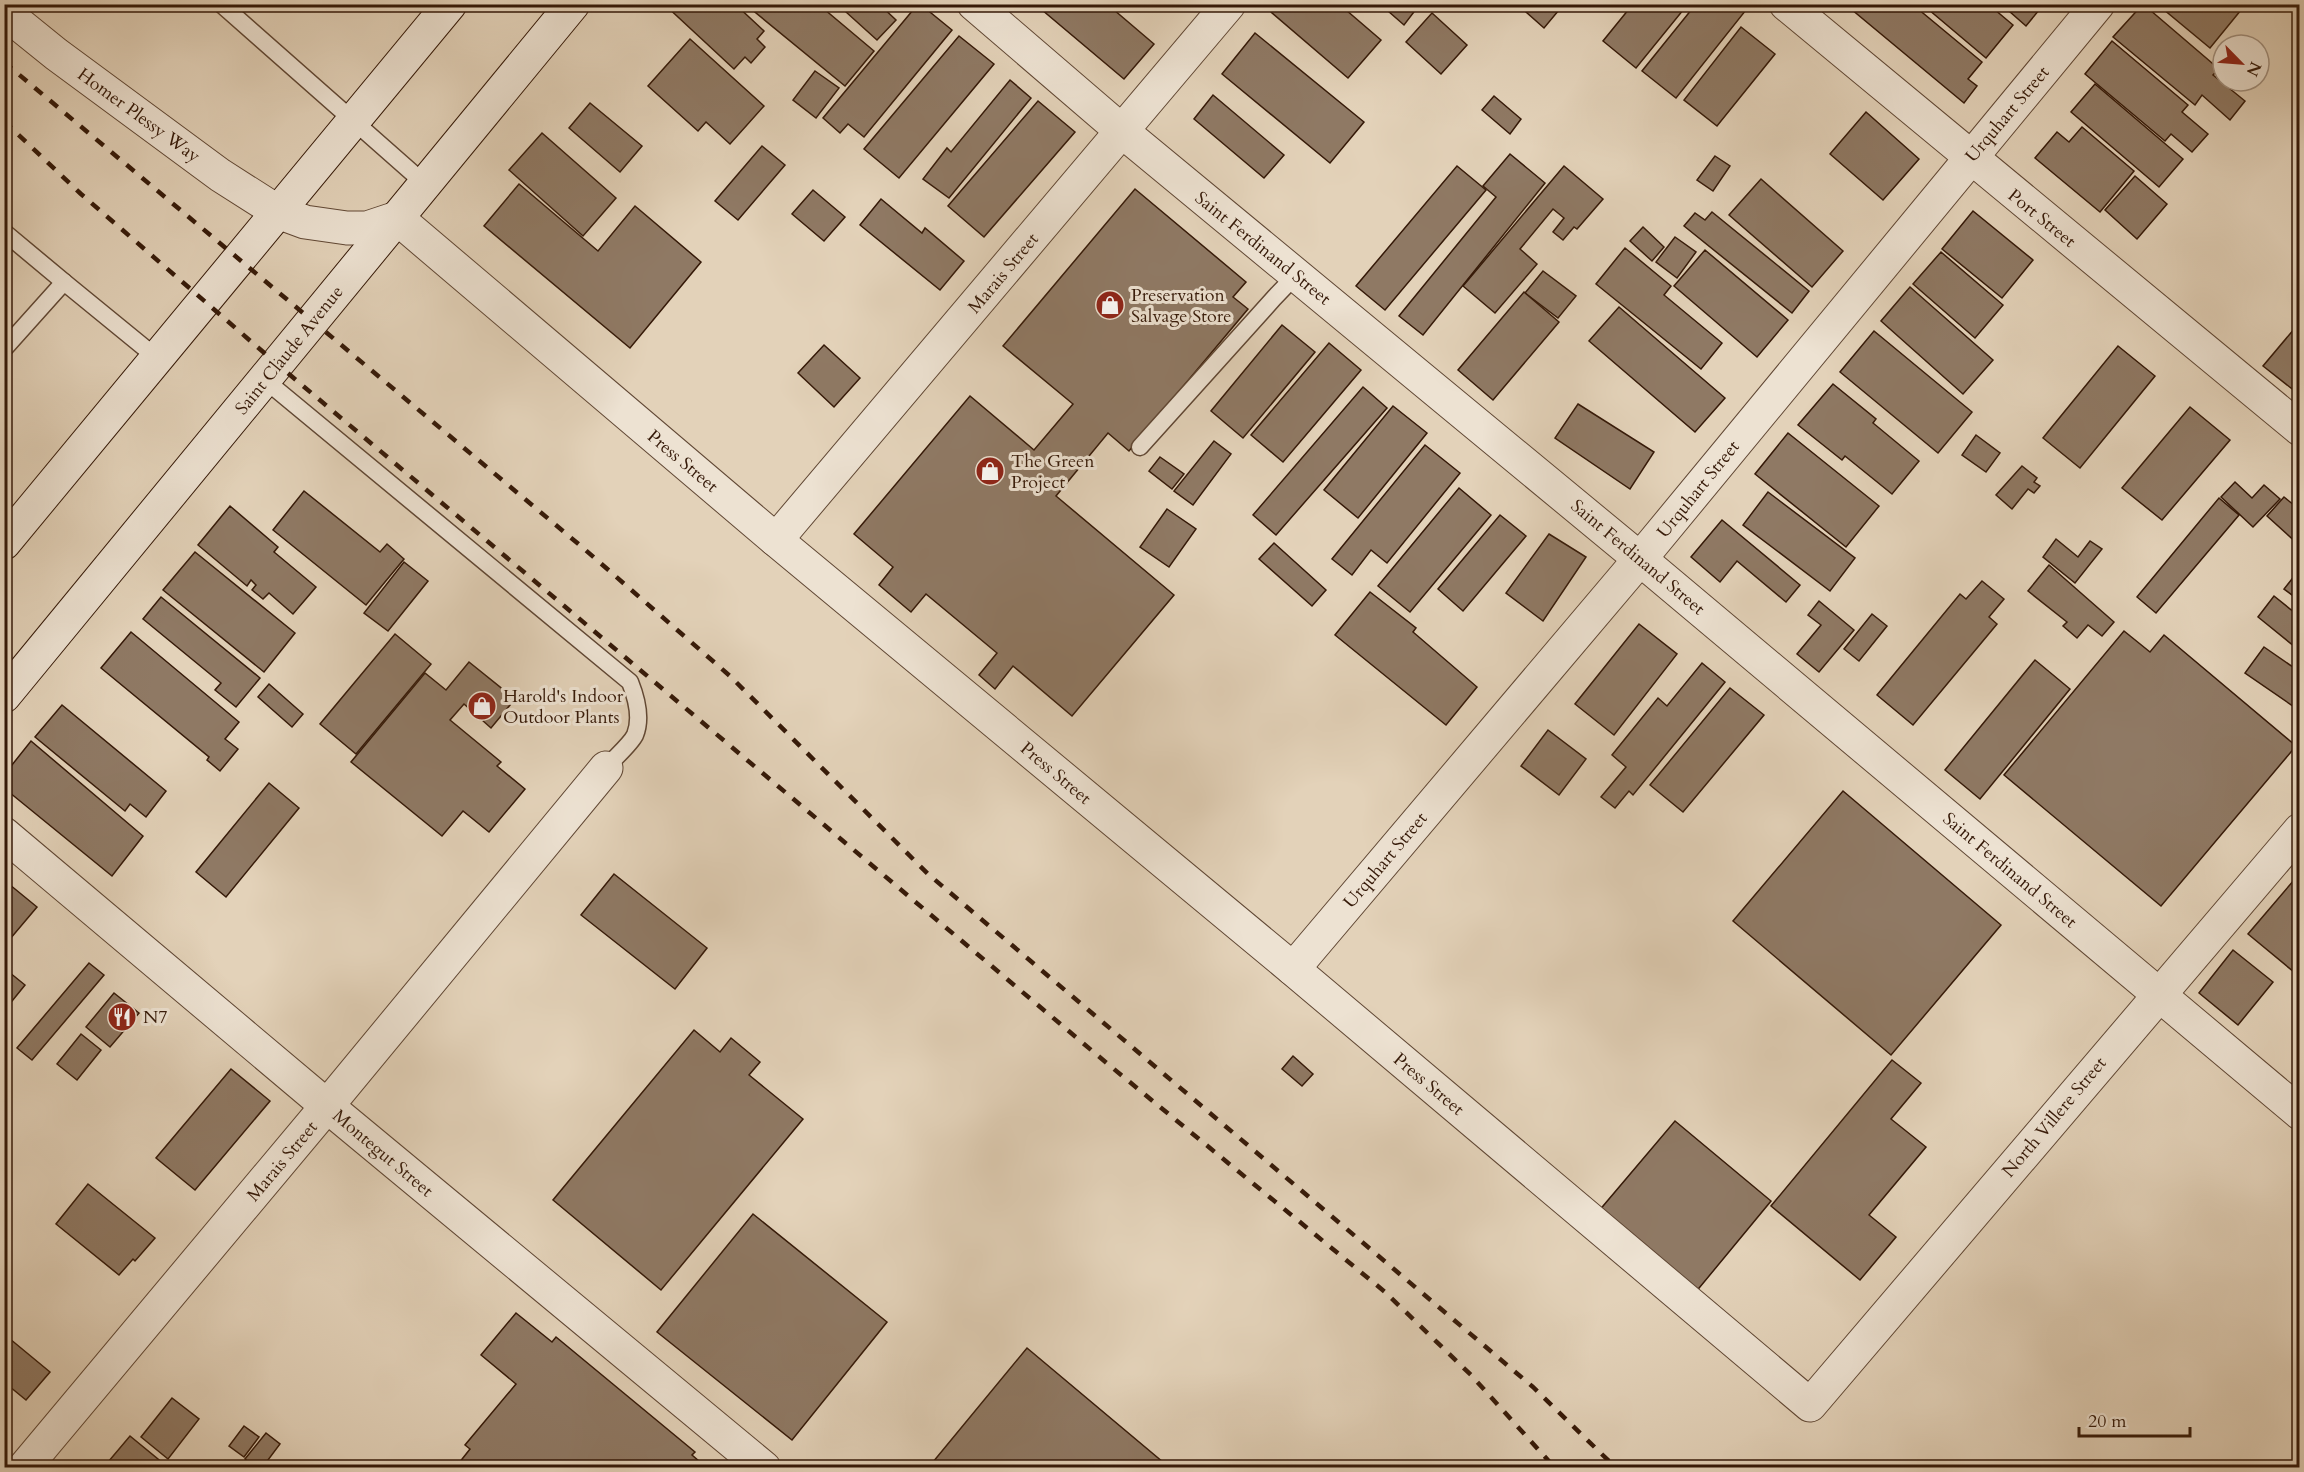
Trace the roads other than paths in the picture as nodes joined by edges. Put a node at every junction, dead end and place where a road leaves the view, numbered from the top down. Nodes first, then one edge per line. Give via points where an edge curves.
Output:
1 (221, 4) edge
2 (450, 4) edge
3 (573, 4) edge
4 (974, 4) edge
5 (1229, 4) edge
6 (1786, 4) edge
7 (2098, 4) edge
8 (15, 12) edge
9 (353, 121) junction
10 (1123, 132) junction
11 (1970, 158) junction
12 (425, 184) junction
13 (278, 212) junction
14 (397, 218) junction
15 (4, 232) edge
16 (1296, 275) junction
17 (64, 282) junction
18 (4, 349) edge
19 (157, 358) junction
20 (265, 380) junction
21 (2300, 429) edge
22 (1140, 447) dead end
23 (776, 540) junction
24 (4, 543) edge
25 (1640, 559) junction
26 (4, 696) edge
27 (606, 768) joint
28 (2300, 830) edge
29 (4, 834) edge
30 (1293, 969) junction
31 (2158, 994) junction
32 (327, 1106) junction
33 (2300, 1113) edge
34 (1810, 1405) joint
35 (24, 1467) edge
36 (764, 1467) edge

1 - 9 lane
2 - 9 street
3 - 12 street, Saint Claude Avenue
4 - 10 street, Saint Ferdinand Street
5 - 10 street, Marais Street
6 - 11 street, Port Street
7 - 11 street, Urquhart Street
8 - 13 street, Homer Plessy Way via 56,54 220,175
9 - 12 lane
9 - 13 street
10 - 16 street, Saint Ferdinand Street
10 - 23 street, Marais Street
11 - 21 street, Port Street
11 - 25 street, Urquhart Street
12 - 14 street, Saint Claude Avenue
13 - 14 street via 305,222 346,228 367,228
13 - 19 street
14 - 20 street, Saint Claude Avenue
14 - 23 street, Press Street
15 - 17 lane
16 - 22 lane
16 - 25 street, Saint Ferdinand Street
17 - 18 lane
17 - 19 lane
19 - 24 street
20 - 26 street, Saint Claude Avenue
20 - 27 lane via 630,682 637,699 635,735
23 - 30 street, Press Street
25 - 30 street, Urquhart Street
25 - 31 street, Saint Ferdinand Street
27 - 32 street, Marais Street
28 - 31 street, North Villere Street
29 - 32 street, Montegut Street
30 - 34 street, Press Street
31 - 33 street, Saint Ferdinand Street
31 - 34 street, North Villere Street
32 - 35 street, Marais Street
32 - 36 street, Montegut Street

